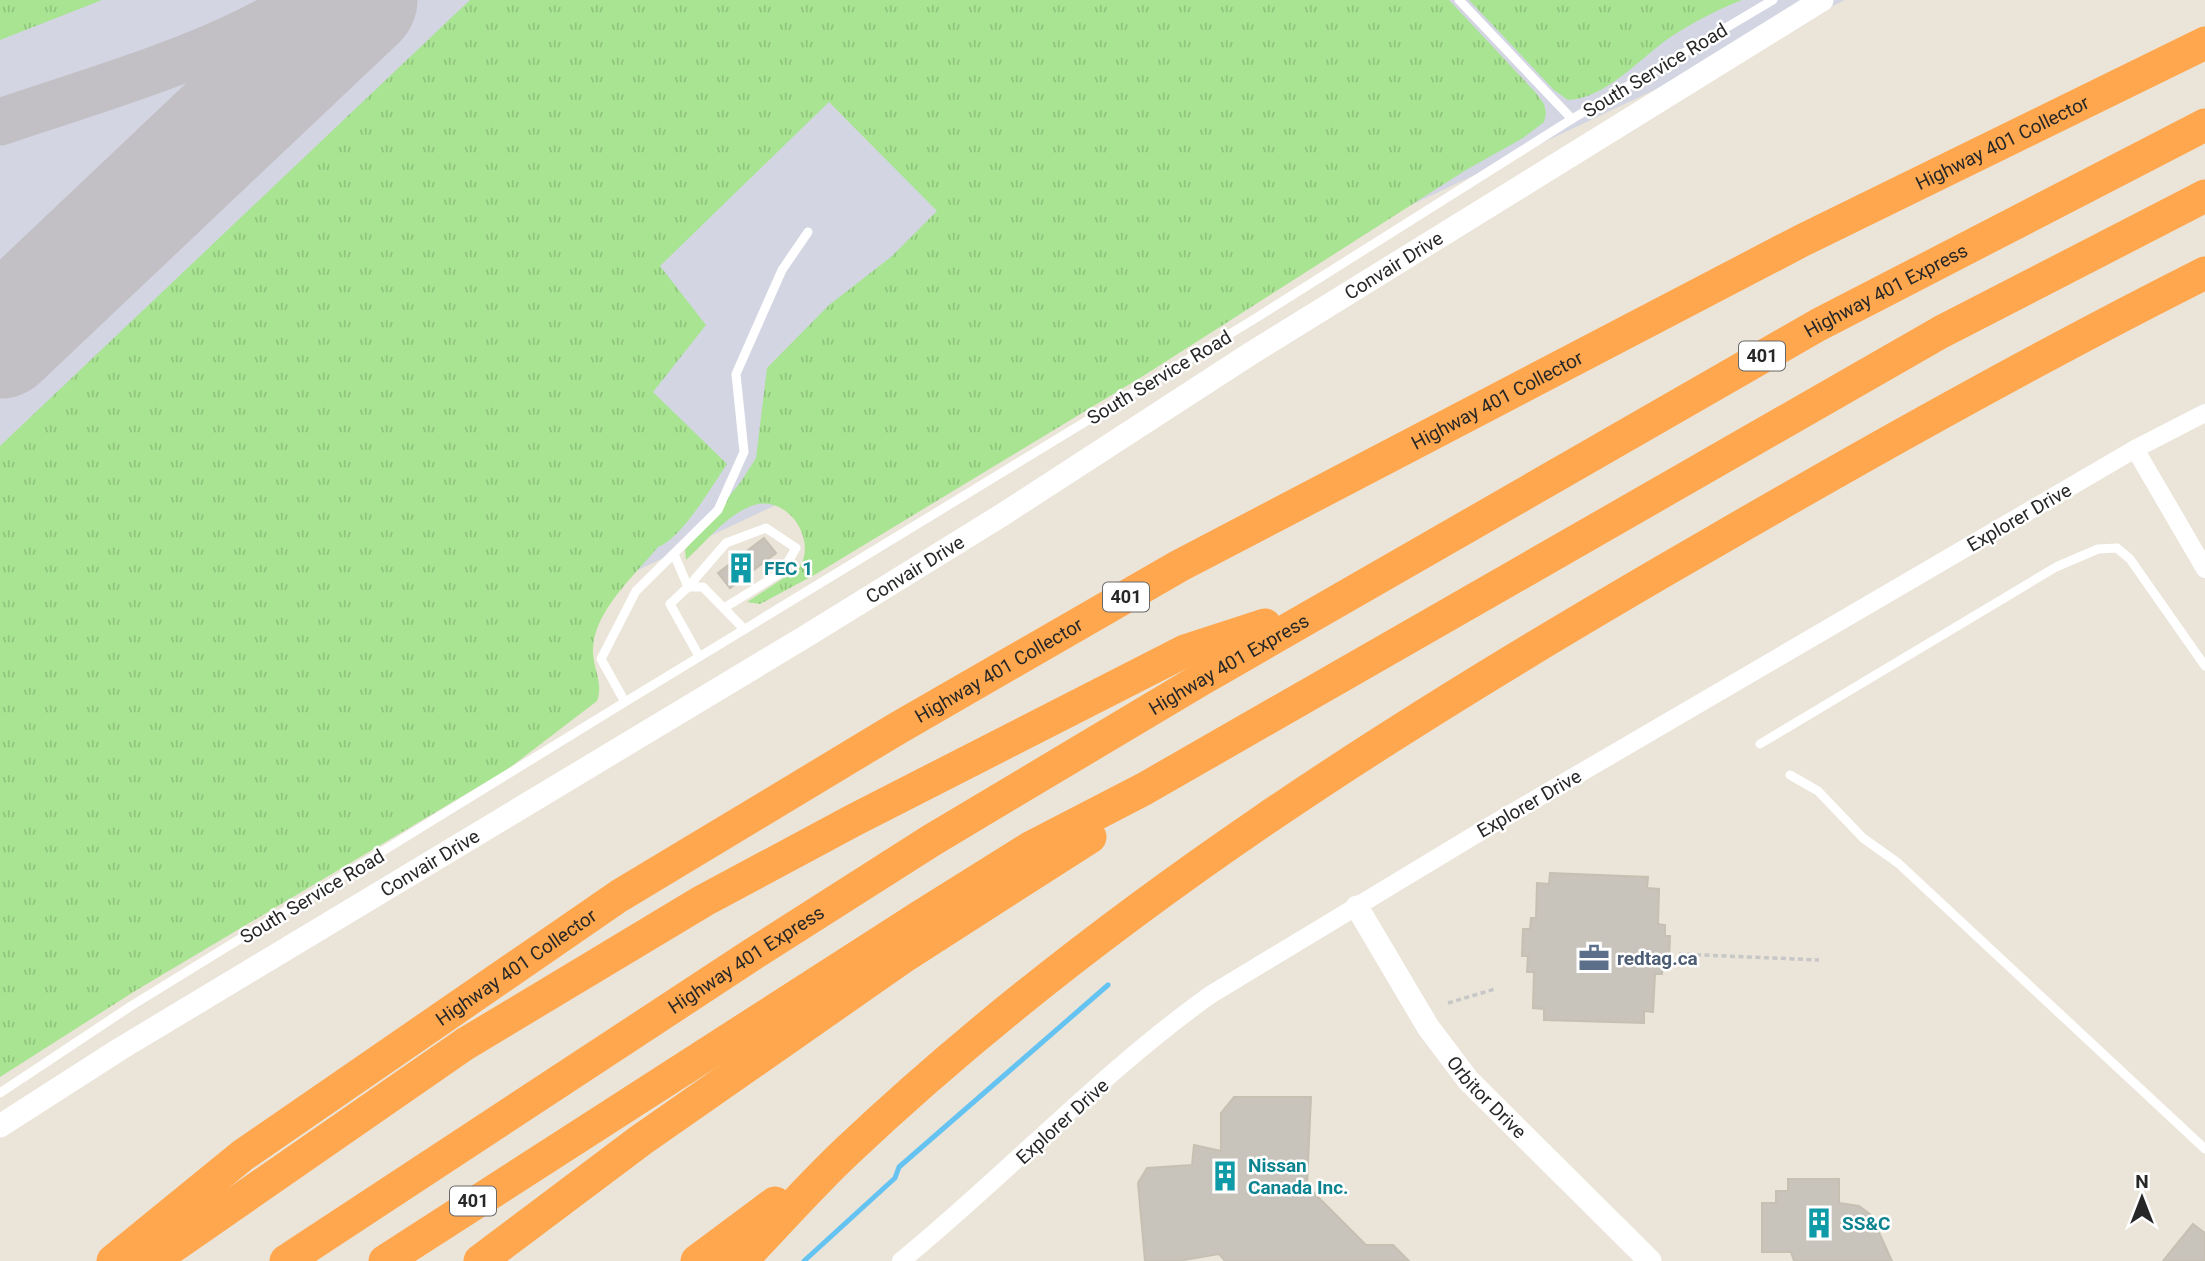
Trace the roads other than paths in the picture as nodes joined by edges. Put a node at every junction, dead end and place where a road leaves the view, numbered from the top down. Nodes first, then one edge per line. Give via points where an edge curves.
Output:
1 (1459, 0) edge
2 (1773, 0) edge
3 (1822, 0) edge
4 (2205, 43) edge
5 (1572, 119) junction
6 (2205, 125) edge
7 (2205, 196) edge
8 (808, 232) dead end
9 (2205, 272) edge
10 (2205, 413) edge
11 (2135, 449) junction
12 (674, 554) junction
13 (2205, 569) edge
14 (688, 587) junction
15 (1328, 604) junction
16 (724, 608) junction
17 (744, 629) junction
18 (699, 656) junction
19 (2205, 666) edge
20 (625, 702) junction
21 (1760, 744) dead end
22 (1790, 775) dead end
23 (1144, 789) junction
24 (1357, 906) junction
25 (0, 1093) edge
26 (0, 1126) edge
27 (2205, 1149) edge
28 (846, 1153) junction
29 (113, 1261) edge
30 (152, 1261) edge
31 (286, 1261) edge
32 (385, 1261) edge
33 (480, 1261) edge
34 (697, 1261) edge
35 (740, 1261) edge
36 (901, 1261) edge
37 (1650, 1261) edge

1 - 5 lane, South Service Road
2 - 5 lane, South Service Road
3 - 26 street, Convair Drive via 1250,354 842,614
4 - 29 highway, Highway 401 Collector / 401 via 1801,241 1191,560 898,728 608,904 243,1155
5 - 17 lane, South Service Road via 1245,325
6 - 15 highway, Highway 401 Express / 401 via 1818,325
7 - 23 highway, 401 via 1941,332
8 - 12 lane via 782,270 736,374 744,452 718,510
9 - 28 highway via 1858,459 1551,636 1263,818 992,1024
10 - 11 street, Explorer Drive
11 - 13 street
11 - 24 street, Explorer Drive
12 - 14 lane
12 - 20 lane via 636,591 601,659
14 - 16 lane via 703,587
14 - 16 lane via 726,543 766,528 796,548 782,572
14 - 18 lane via 670,604
15 - 30 highway via 1185,651 704,901 465,1044
15 - 31 highway, Highway 401 Express / 401 via 932,840
16 - 17 lane
17 - 18 lane, South Service Road
18 - 20 lane, South Service Road
19 - 21 lane via 2130,559 2117,548 2098,549 2056,567
20 - 25 lane, South Service Road via 131,1006
22 - 27 lane via 1818,791 1863,838 1898,863
23 - 32 highway, 401 via 1030,848 920,915
23 - 33 highway via 1081,845 906,955 641,1140
24 - 36 street, Explorer Drive via 1273,954 1168,1025
24 - 37 street, Orbitor Drive via 1428,1027 1468,1080
28 - 34 highway
28 - 35 highway

